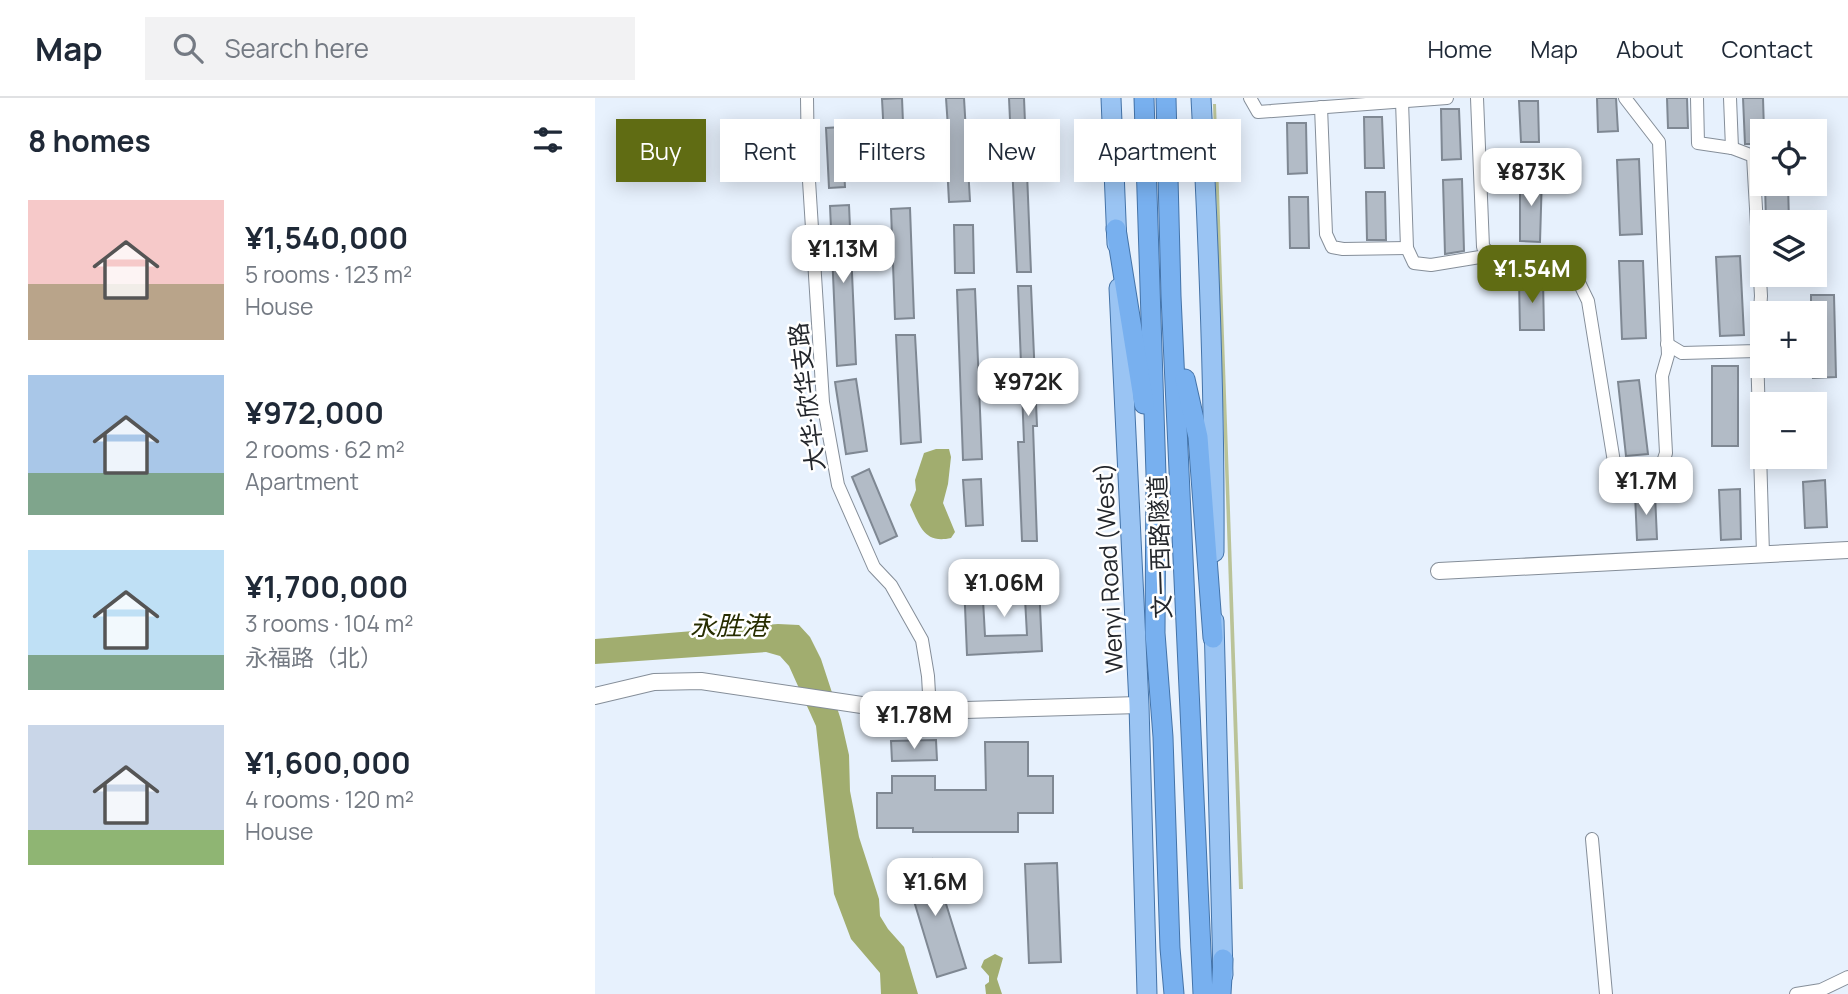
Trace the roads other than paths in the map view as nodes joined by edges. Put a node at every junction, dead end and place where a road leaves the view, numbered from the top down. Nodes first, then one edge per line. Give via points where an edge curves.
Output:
1 (807, 98) edge
2 (1111, 98) edge
3 (1144, 98) edge
4 (1166, 98) edge
5 (1201, 98) edge
6 (1249, 98) edge
7 (1447, 98) edge
8 (1478, 98) edge
9 (1625, 98) edge
10 (1697, 98) edge
11 (1730, 98) edge
12 (1402, 101) junction
13 (1321, 107) junction
14 (1732, 148) junction
15 (1116, 229) junction
16 (1407, 248) junction
17 (1492, 255) junction
18 (1761, 301) edge
19 (1175, 332) junction
20 (1667, 344) junction
21 (1750, 351) edge
22 (1757, 378) edge
23 (1156, 475) junction
24 (1848, 550) edge
25 (1763, 554) junction
26 (1439, 571) dead end
27 (1213, 638) junction
28 (595, 696) edge
29 (1139, 705) junction
30 (930, 711) junction
31 (1591, 839) dead end
32 (1223, 959) joint
33 (1848, 977) edge
34 (1147, 994) edge
35 (1172, 994) edge
36 (1203, 994) edge
37 (1222, 994) edge
38 (1606, 994) edge
39 (1796, 994) edge

1 - 30 street, 大华·欣华支路 via 823,402 838,485 874,567 891,585 922,640
2 - 15 main road, Wenyi Road (West)
3 - 23 highway, 文一西路隧道
4 - 19 highway, 文一西路隧道
5 - 27 main road via 1215,442
6 - 13 street via 1258,112
7 - 12 street
8 - 17 street via 1483,247
9 - 20 street via 1659,142
10 - 14 street via 1698,143
11 - 14 street
12 - 13 street
12 - 16 street
13 - 16 street via 1326,234 1332,247
14 - 18 street via 1753,156
15 - 23 highway
15 - 29 main road, Wenyi Road (West)
16 - 17 street via 1414,263 1431,265
17 - 20 street via 1561,252 1572,268 1588,301 1620,478 1643,476 1662,465 1662,376
19 - 27 highway via 1198,437
19 - 36 highway, 文一西路隧道
20 - 21 street via 1682,353
22 - 25 street
23 - 35 highway, 文一西路隧道 via 1156,633
24 - 25 street
25 - 26 street
27 - 32 main road
28 - 30 street via 654,682 701,681 846,704
29 - 30 street
29 - 34 main road, Wenyi Road (West)
31 - 38 street
32 - 37 highway
33 - 39 street via 1821,990

